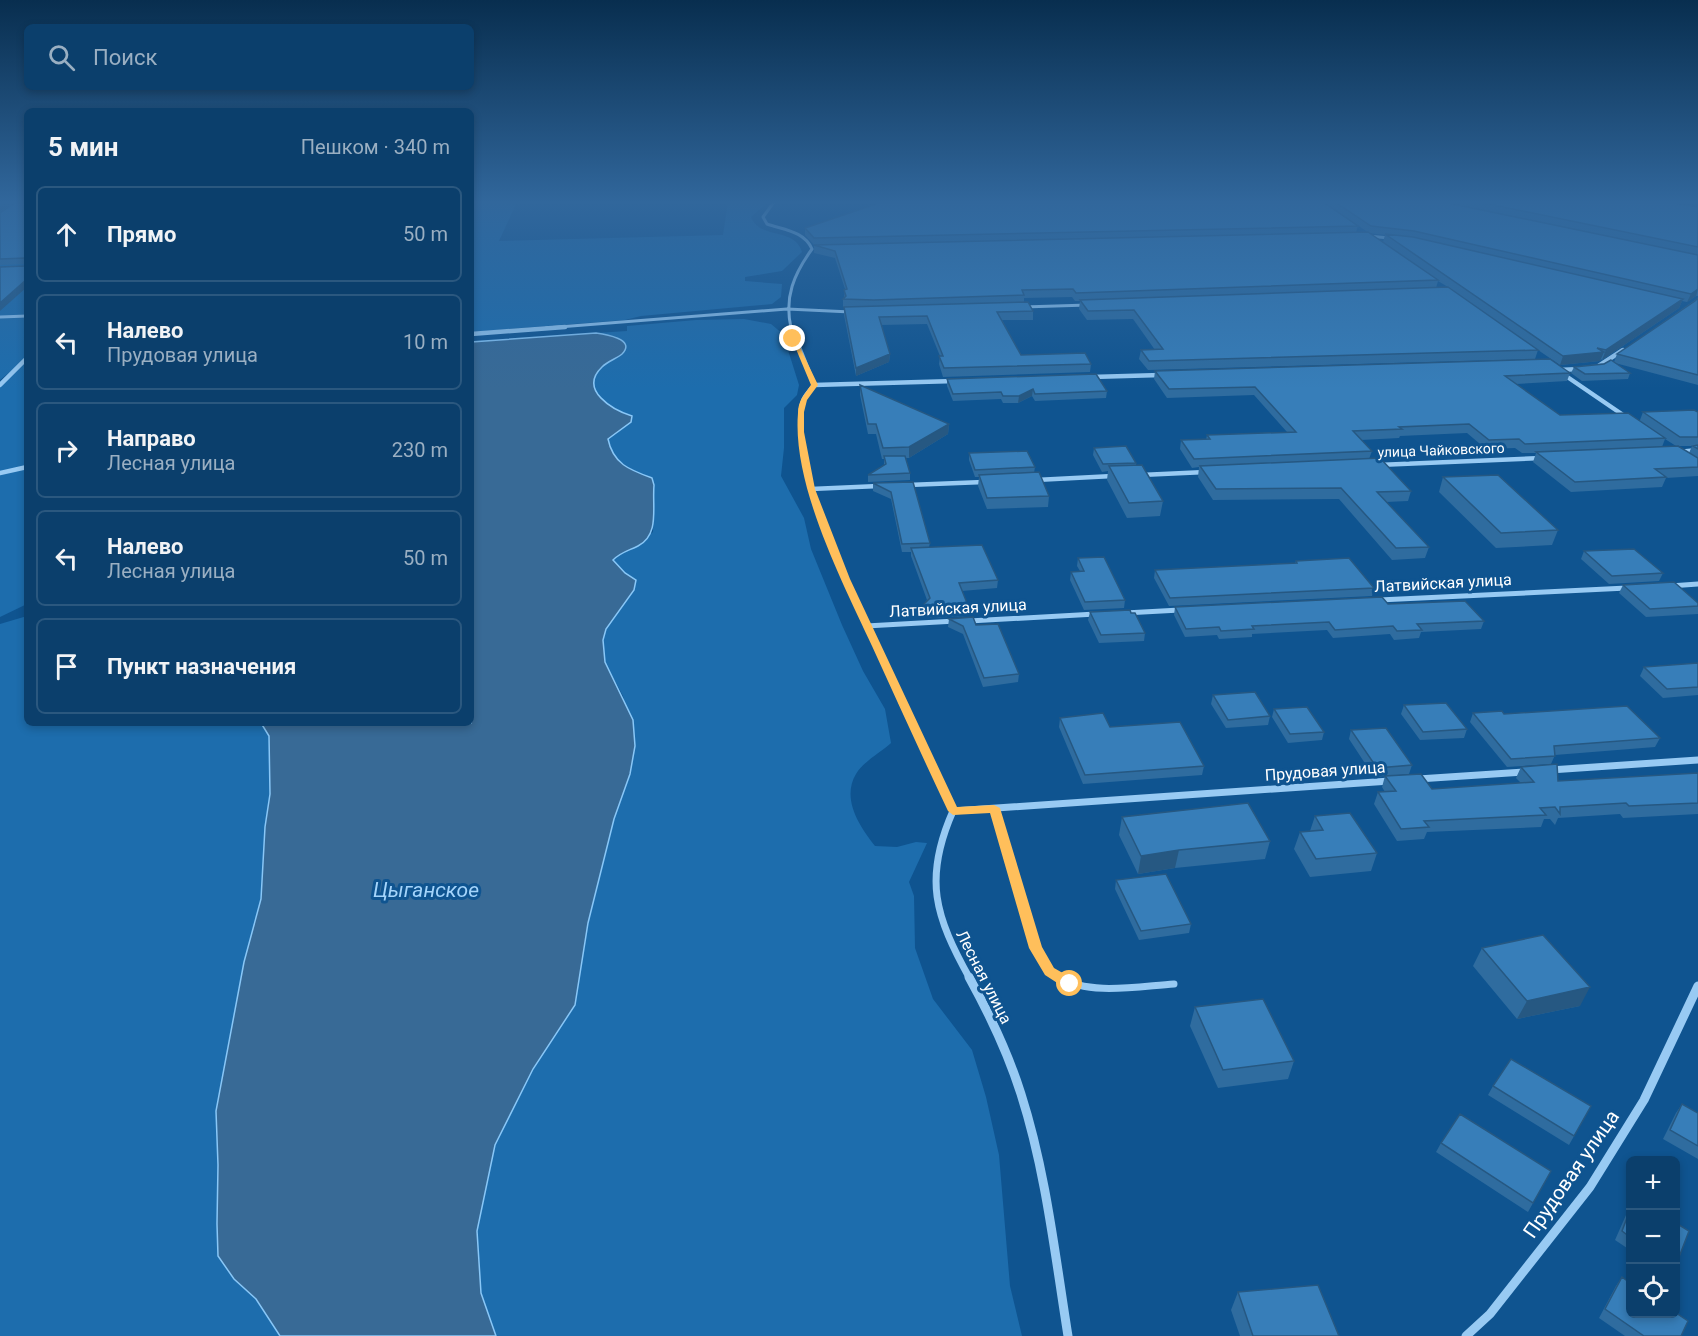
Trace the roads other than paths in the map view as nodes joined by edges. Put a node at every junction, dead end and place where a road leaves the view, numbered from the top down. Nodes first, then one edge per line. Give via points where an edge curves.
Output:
1 (802, 264) edge
2 (1093, 304) edge
3 (1012, 307) edge
4 (787, 309) junction
5 (858, 312) edge
6 (24, 316) edge
7 (0, 317) edge
8 (474, 334) edge
9 (1630, 346) edge
10 (24, 361) edge
11 (1552, 366) edge
12 (1593, 367) edge
13 (1585, 369) edge
14 (1557, 370) junction
15 (1169, 374) edge
16 (1086, 377) edge
17 (956, 381) edge
18 (0, 385) edge
19 (814, 385) junction
20 (1630, 420) edge
21 (1698, 450) edge
22 (1545, 457) edge
23 (1683, 457) edge
24 (1368, 465) edge
25 (24, 468) edge
26 (1214, 472) edge
27 (0, 474) edge
28 (1131, 475) edge
29 (1119, 476) edge
30 (1024, 480) edge
31 (989, 482) edge
32 (906, 485) edge
33 (882, 486) edge
34 (811, 489) junction
35 (1698, 584) edge
36 (1662, 586) edge
37 (1639, 587) edge
38 (1377, 600) edge
39 (1187, 610) edge
40 (1116, 613) edge
41 (1104, 614) edge
42 (866, 626) junction
43 (1698, 760) edge
44 (1543, 771) edge
45 (1531, 772) edge
46 (1412, 780) edge
47 (1400, 781) edge
48 (994, 808) junction
49 (953, 811) junction
50 (1174, 984) dead end
51 (1698, 986) edge
52 (1068, 1336) edge
53 (1466, 1336) edge

1 - 4 street via 792,280
2 - 3 street
4 - 5 street
4 - 8 street
4 - 19 street via 793,339
6 - 7 street
9 - 12 street via 1601,366
10 - 18 street
11 - 14 street
13 - 14 street
14 - 20 street
15 - 16 street
17 - 19 street
19 - 34 street via 803,400 801,412
21 - 23 street via 1676,452
22 - 24 street, улица Чайковского
25 - 27 street
26 - 28 street
29 - 30 street
31 - 32 street
33 - 34 street
34 - 42 street
35 - 36 street
37 - 38 street, Латвийская улица
39 - 40 street
41 - 42 street, Латвийская улица
42 - 49 street
43 - 44 street
45 - 46 street
47 - 48 street, Прудовая улица
48 - 49 street, Прудовая улица
48 - 50 lane via 1035,948 1050,971 1070,984 1095,988
49 - 52 street, Лесная улица via 934,866 937,897 945,929 995,1025 1025,1105 1046,1197
51 - 53 street, Прудовая улица via 1644,1100 1590,1187 1490,1314

